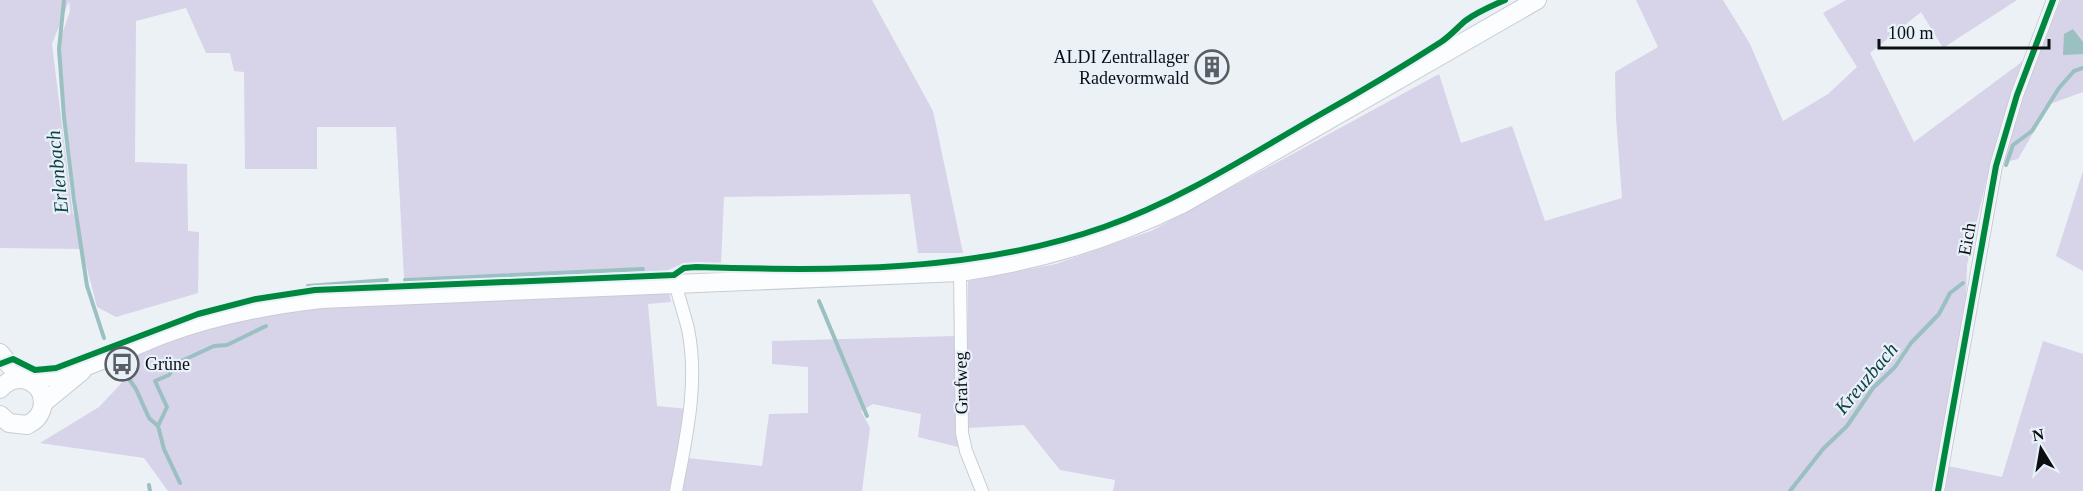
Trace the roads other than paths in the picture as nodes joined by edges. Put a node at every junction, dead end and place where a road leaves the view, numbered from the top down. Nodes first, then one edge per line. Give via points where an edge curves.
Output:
1 (1537, 0) edge
2 (2053, 0) edge
3 (960, 272) junction
4 (675, 284) junction
5 (0, 353) edge
6 (91, 364) junction
7 (25, 379) junction
8 (0, 389) edge
9 (43, 403) junction
10 (0, 415) edge
11 (8, 430) edge
12 (676, 491) edge
13 (982, 491) edge
14 (1938, 491) edge

1 - 3 main road via 1182,204 1113,235 1044,257
2 - 14 street, Eich via 2017,94 1996,166
3 - 4 main road
3 - 13 street, Grafweg via 962,433
4 - 6 main road via 399,293 296,302 193,325
4 - 12 street via 688,330 691,387 689,425
5 - 7 main road
6 - 7 main road
6 - 9 main road
7 - 8 main road via 6,382
7 - 9 main road via 40,390
9 - 11 main road via 32,422
10 - 11 main road

